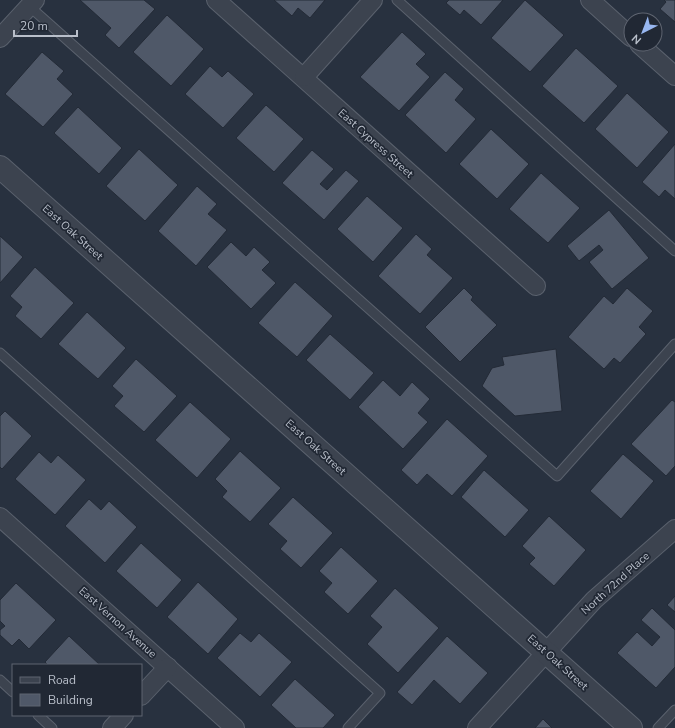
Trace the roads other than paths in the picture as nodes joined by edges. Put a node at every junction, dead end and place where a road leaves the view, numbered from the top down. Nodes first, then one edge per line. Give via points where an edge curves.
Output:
1 (216, 0) edge
2 (373, 0) edge
3 (397, 0) edge
4 (590, 0) edge
5 (32, 3) edge
6 (623, 30) edge
7 (0, 38) edge
8 (648, 52) edge
9 (675, 76) edge
10 (304, 78) junction
11 (0, 167) edge
12 (675, 252) edge
13 (536, 286) dead end
14 (675, 344) edge
15 (0, 353) edge
16 (0, 517) edge
17 (675, 529) edge
18 (546, 652) junction
19 (168, 667) junction
20 (0, 680) edge
21 (12, 691) edge
22 (142, 695) edge
23 (675, 710) edge
24 (39, 716) edge
25 (123, 716) edge
26 (52, 728) edge
27 (112, 728) edge
28 (235, 728) edge
29 (348, 728) edge
30 (477, 728) edge
31 (631, 728) edge
32 (658, 728) edge

1 - 10 street, East Cypress Street
2 - 10 street
3 - 12 lane
4 - 6 street
5 - 7 street
5 - 14 lane via 557,476
8 - 9 street
10 - 13 street, East Cypress Street
11 - 18 street, East Oak Street
15 - 29 lane via 380,693
16 - 19 street, East Vernon Avenue
17 - 18 street, North 72nd Place via 594,600
18 - 30 street, North 72nd Place
18 - 31 street, East Oak Street
19 - 22 street
19 - 28 street, East Vernon Avenue
20 - 21 lane
23 - 32 lane
24 - 26 lane
25 - 27 street

